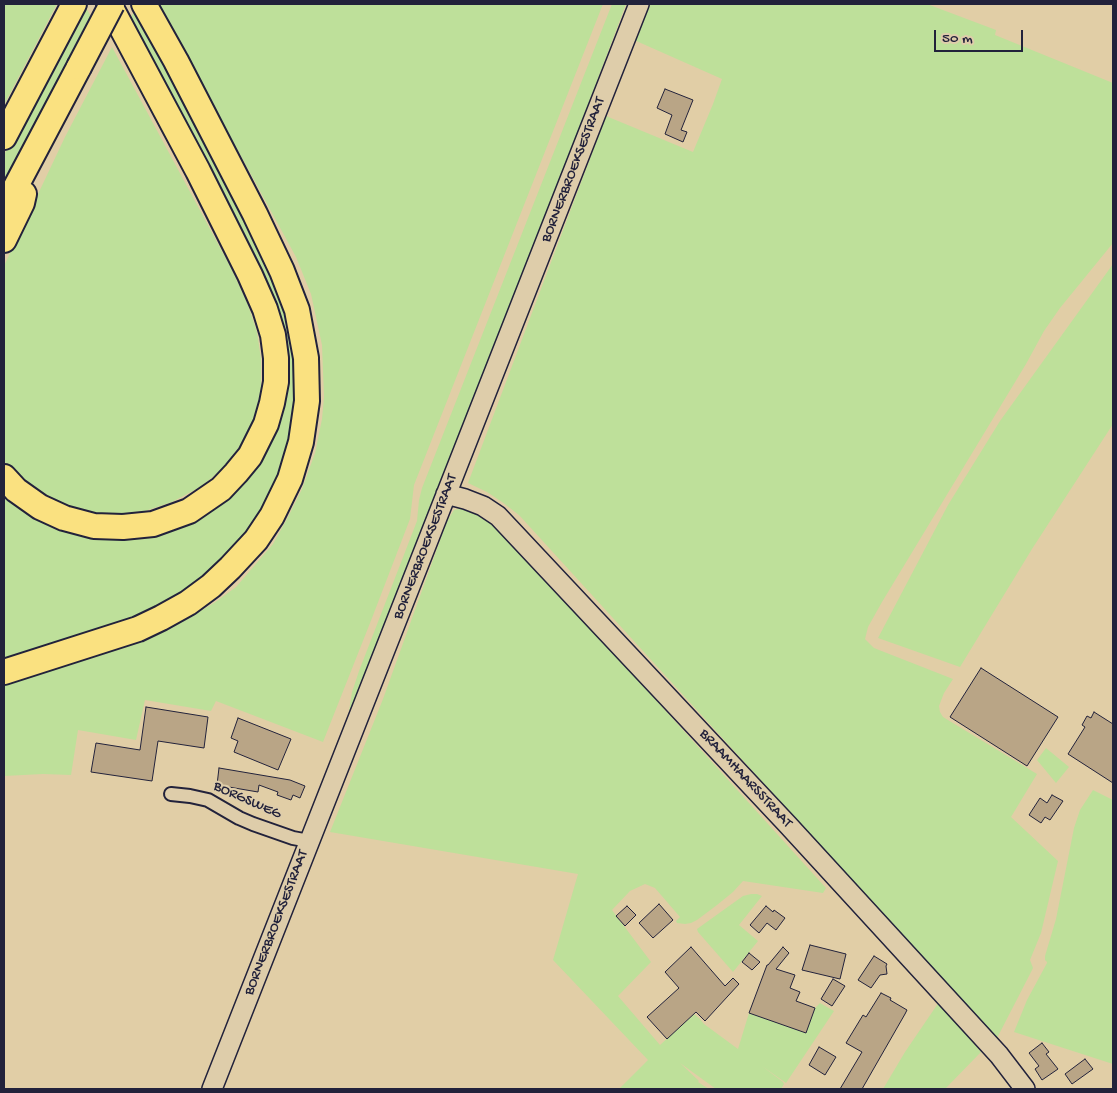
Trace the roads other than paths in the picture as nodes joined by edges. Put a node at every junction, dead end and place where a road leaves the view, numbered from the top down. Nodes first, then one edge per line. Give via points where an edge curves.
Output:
1 (74, 4) edge
2 (110, 4) edge
3 (144, 4) edge
4 (639, 4) edge
5 (4, 137) edge
6 (34, 152) junction
7 (4, 209) edge
8 (4, 240) edge
9 (4, 477) edge
10 (446, 494) junction
11 (4, 672) edge
12 (171, 794) dead end
13 (309, 841) junction
14 (212, 1089) edge
15 (1025, 1089) edge

1 - 5 highway
2 - 6 highway, bridge
2 - 9 highway via 198,171 265,309 276,358 272,403 266,424 250,456 226,484 189,511 153,524 94,526 64,518 16,490
3 - 11 highway via 255,214 297,310 306,358 307,401 301,442 290,478 272,516 256,540 211,586 188,603 138,629
4 - 10 main road, BORNERBROEKSESTRAAT
6 - 7 highway
6 - 8 highway via 22,203
10 - 13 main road, BORNERBROEKSESTRAAT
10 - 15 main road, BRAAMHAARSSTRAAT via 483,506 498,516 788,825 992,1048
12 - 13 street, BORGSWEG via 208,800 253,824
13 - 14 main road, BORNERBROEKSESTRAAT

